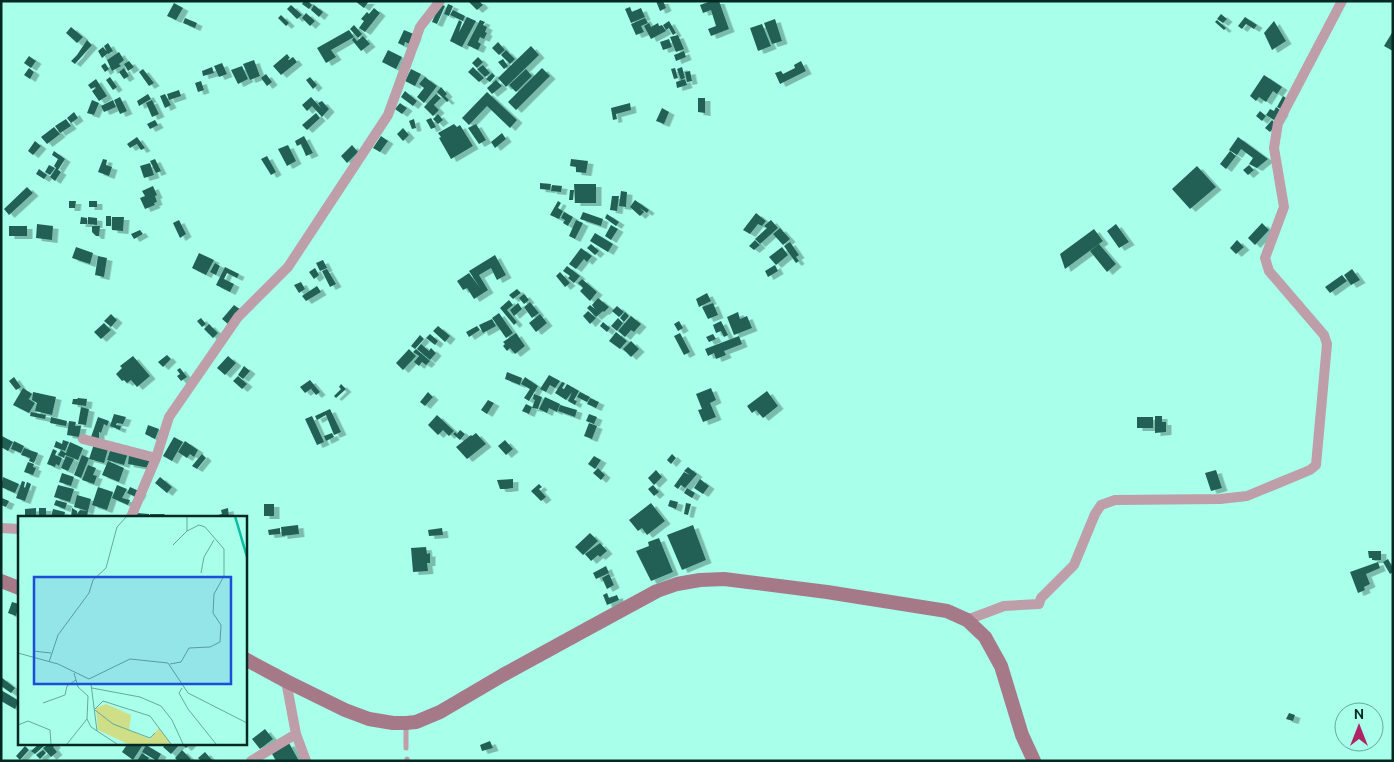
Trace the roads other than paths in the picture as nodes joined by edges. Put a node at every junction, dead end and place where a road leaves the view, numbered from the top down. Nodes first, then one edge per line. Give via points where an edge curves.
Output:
1 (440, 1) edge
2 (1342, 1) edge
3 (84, 439) dead end
4 (156, 458) junction
5 (131, 516) edge
6 (1, 528) edge
7 (18, 529) edge
8 (1, 581) edge
9 (18, 588) edge
10 (967, 620) junction
11 (246, 660) edge
12 (286, 681) junction
13 (406, 723) junction
14 (296, 734) junction
15 (406, 748) dead end
16 (251, 761) edge
17 (306, 761) edge
18 (1034, 761) edge

1 - 4 street via 420,27 388,115 288,267 238,317 176,405
2 - 10 street via 1278,124 1274,148 1284,207 1265,258 1269,271 1324,335 1327,344 1316,465 1247,496 1115,500 1101,505 1074,566 1041,598 1039,604 1004,606
3 - 4 street
4 - 5 street
6 - 7 street
8 - 9 main road
10 - 13 main road via 947,611 724,579 677,584 657,591 440,712
10 - 18 main road via 985,637 1001,666 1022,735
11 - 12 main road
12 - 13 main road via 369,719
12 - 14 street
13 - 15 lane
14 - 16 street
14 - 17 street

